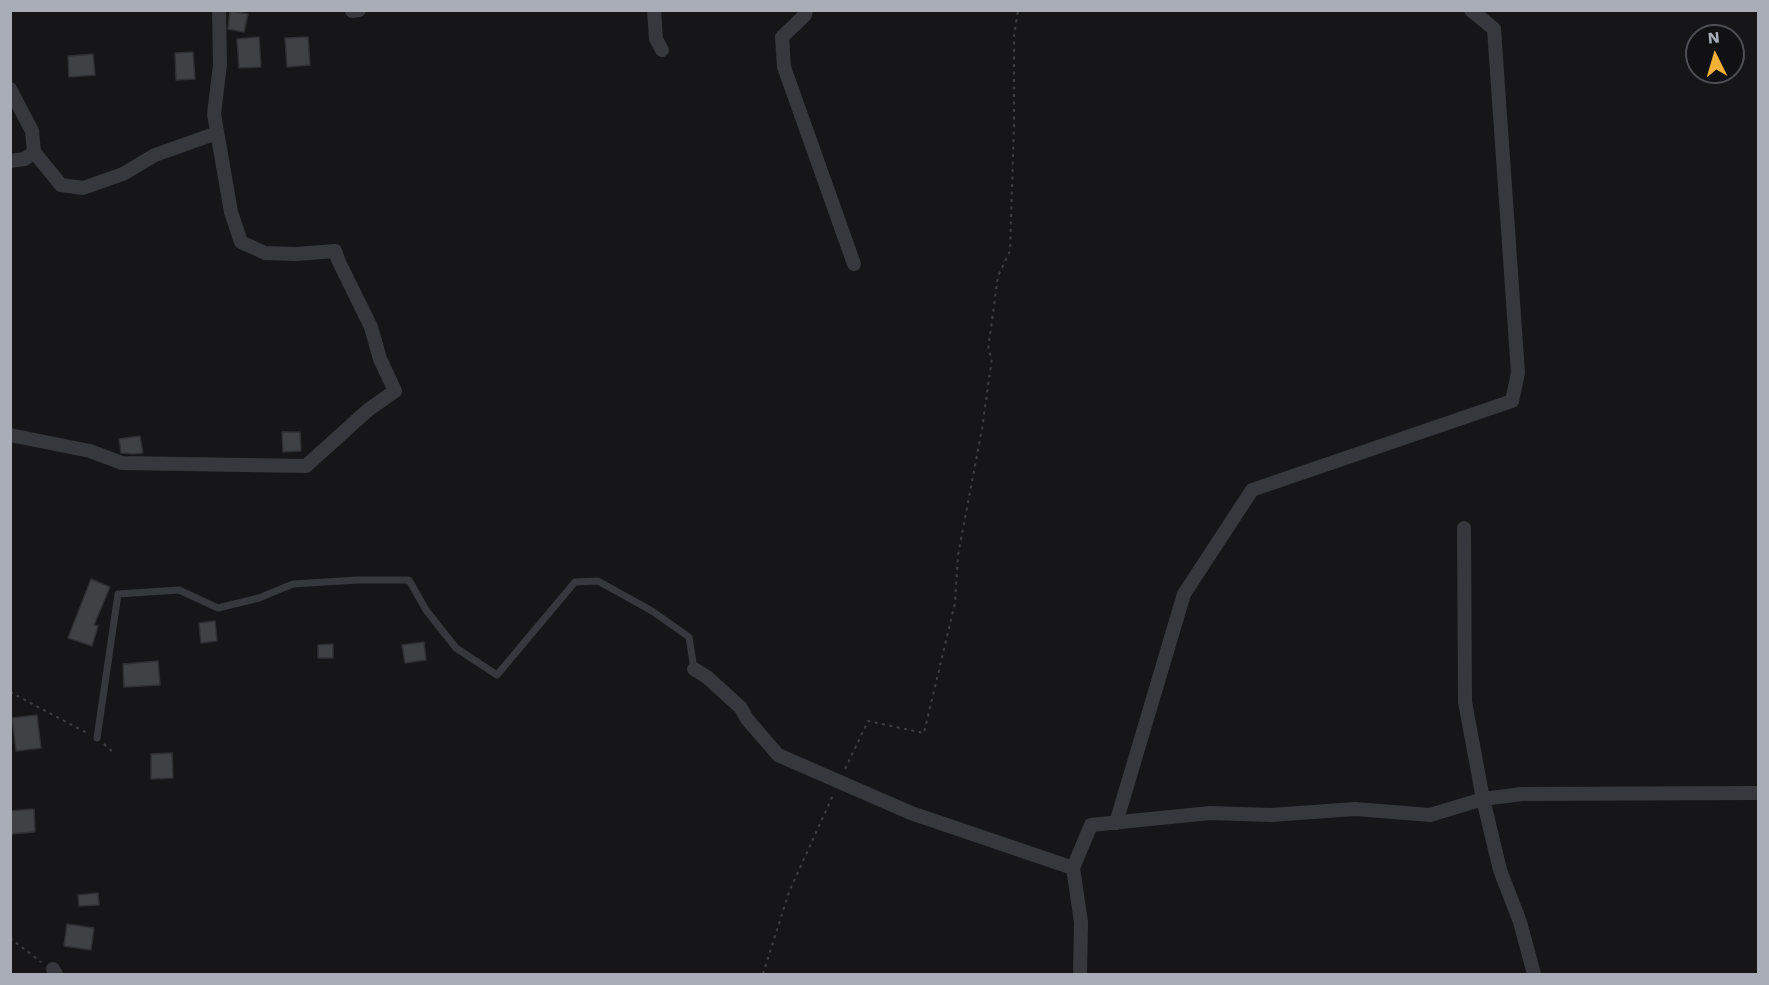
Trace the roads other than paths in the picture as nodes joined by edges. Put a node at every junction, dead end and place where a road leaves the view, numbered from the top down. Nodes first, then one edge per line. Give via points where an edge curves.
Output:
1 (219, 10) edge
2 (359, 10) edge
3 (654, 10) edge
4 (806, 10) edge
5 (1471, 10) edge
6 (352, 11) edge
7 (662, 50) dead end
8 (10, 89) edge
9 (217, 133) junction
10 (34, 152) junction
11 (10, 161) edge
12 (854, 264) dead end
13 (10, 435) edge
14 (1464, 528) dead end
15 (694, 669) joint
16 (97, 738) road end
17 (1758, 793) edge
18 (1483, 799) junction
19 (1116, 823) junction
20 (1073, 868) junction
21 (1080, 975) edge
22 (1534, 975) edge

1 - 9 street via 220,65 214,114
2 - 6 street
3 - 7 street via 656,39
4 - 12 street via 783,37 784,67
5 - 19 street via 1494,29 1518,373 1512,400 1252,490 1184,594
8 - 10 street via 32,131
9 - 10 street via 155,155 123,174 83,188 61,185
9 - 13 street via 231,212 242,242 265,253 335,251 371,327 395,391 306,466 122,463 90,451
10 - 11 street via 25,159
14 - 18 street via 1465,702
15 - 16 lane via 689,637 598,581 575,582 497,675 456,648 426,610 409,580 293,584 218,608 179,590 118,594
15 - 20 street via 741,708 778,755 911,813
17 - 18 street via 1522,795
18 - 19 street via 1430,815 1355,809 1271,815 1210,813
18 - 22 street via 1500,870 1520,922
19 - 20 street via 1091,825
20 - 21 street via 1081,922

